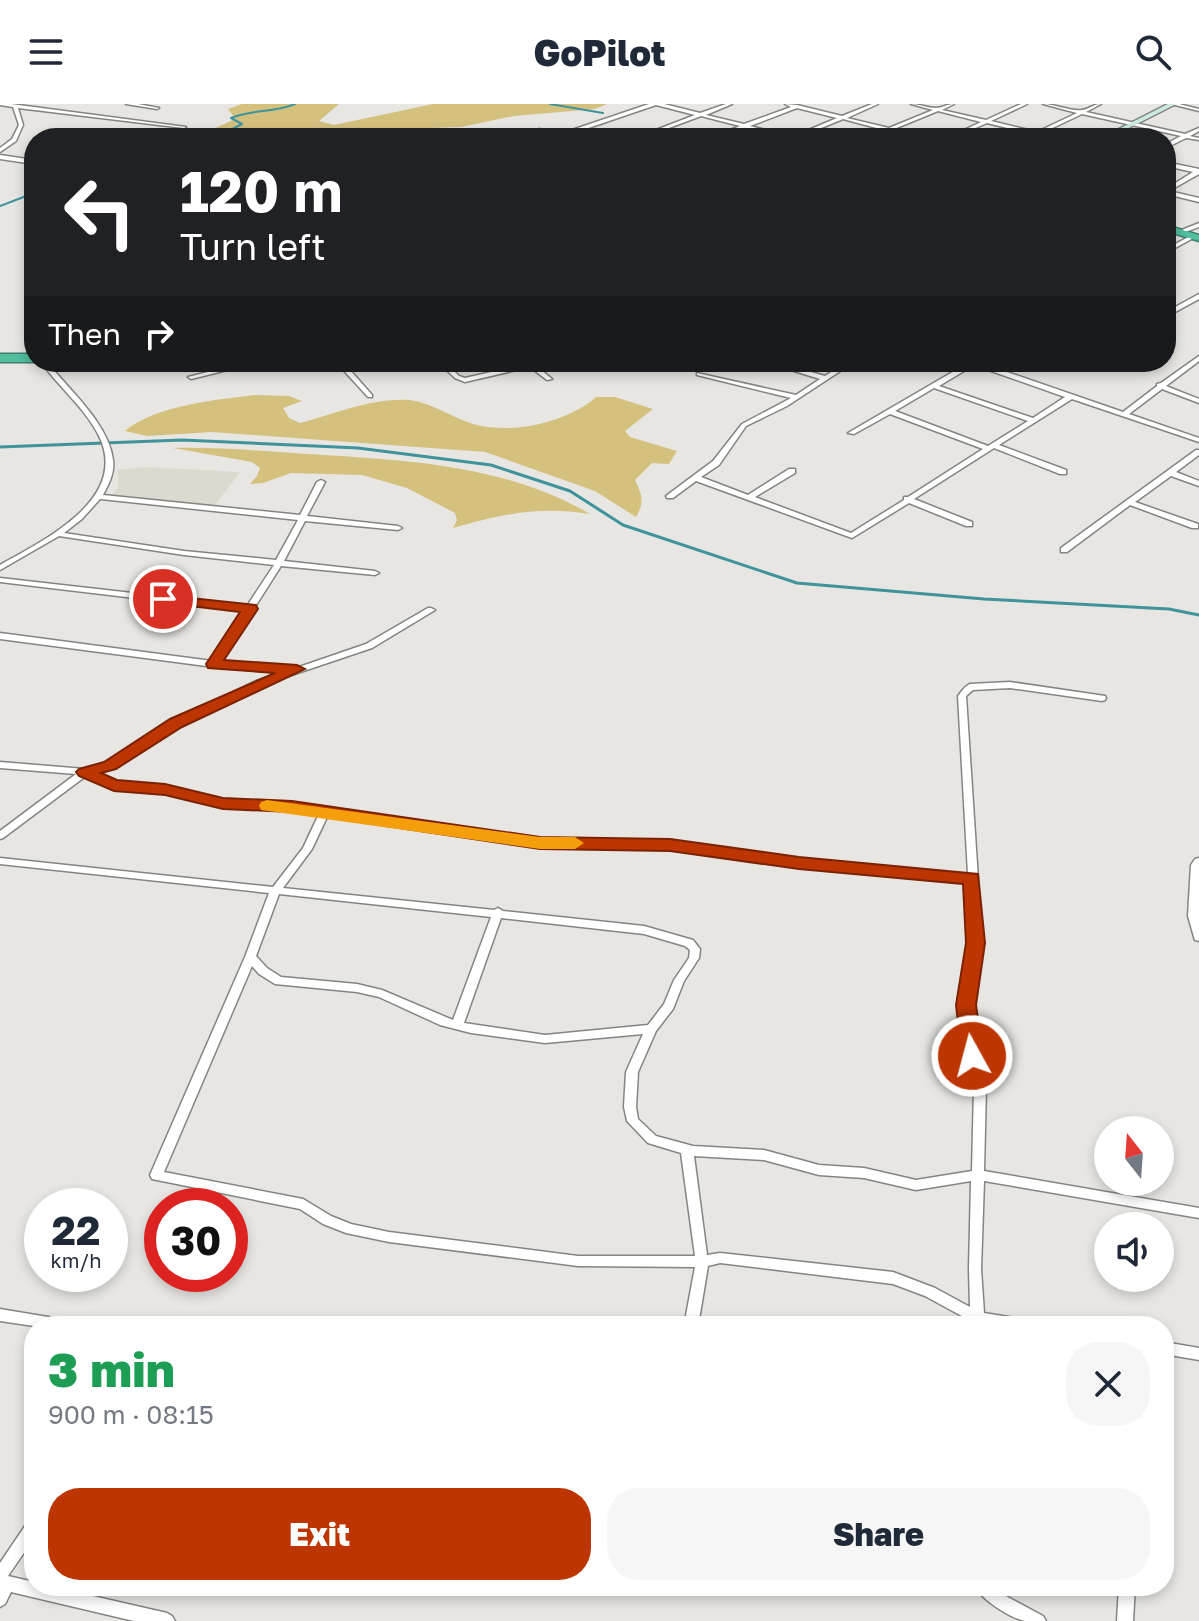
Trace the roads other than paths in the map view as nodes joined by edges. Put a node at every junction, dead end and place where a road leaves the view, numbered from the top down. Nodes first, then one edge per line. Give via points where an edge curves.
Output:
1 (0, 104) edge
2 (128, 104) edge
3 (656, 104) edge
4 (730, 104) edge
5 (787, 104) edge
6 (876, 104) edge
7 (913, 104) edge
8 (952, 104) edge
9 (1025, 104) edge
10 (1045, 104) edge
11 (1099, 104) edge
12 (1173, 104) edge
13 (799, 105) edge
14 (15, 106) junction
15 (157, 108) dead end
16 (938, 110) junction
17 (1199, 110) edge
18 (1082, 112) junction
19 (700, 115) junction
20 (842, 118) junction
21 (986, 121) junction
22 (1132, 124) junction
23 (745, 126) junction
24 (184, 127) dead end
25 (586, 128) edge
26 (664, 128) edge
27 (740, 128) edge
28 (753, 128) edge
29 (817, 128) edge
30 (885, 128) edge
31 (892, 128) edge
32 (971, 128) edge
33 (1013, 128) edge
34 (1049, 128) edge
35 (1124, 128) edge
36 (1150, 128) edge
37 (1199, 129) edge
38 (1176, 134) edge
39 (1185, 136) junction
40 (0, 138) edge
41 (1199, 139) edge
42 (14, 140) junction
43 (1176, 141) edge
44 (0, 150) edge
45 (0, 157) edge
46 (24, 161) edge
47 (1176, 166) edge
48 (1199, 171) edge
49 (1187, 179) junction
50 (1199, 182) edge
51 (1176, 186) edge
52 (1176, 194) edge
53 (1199, 200) edge
54 (1176, 231) edge
55 (1197, 233) edge
56 (1176, 245) edge
57 (1199, 296) edge
58 (1176, 309) edge
59 (0, 358) edge
60 (24, 358) edge
61 (1199, 358) edge
62 (52, 372) edge
63 (213, 372) edge
64 (348, 372) edge
65 (452, 372) edge
66 (495, 372) edge
67 (540, 372) edge
68 (803, 372) edge
69 (834, 372) edge
70 (957, 372) edge
71 (1002, 372) edge
72 (699, 374) dead end
73 (191, 377) dead end
74 (824, 378) junction
75 (549, 379) dead end
76 (1159, 385) junction
77 (934, 386) junction
78 (370, 396) dead end
79 (1071, 396) junction
80 (796, 397) junction
81 (1199, 401) edge
82 (889, 411) junction
83 (1124, 414) junction
84 (1033, 420) junction
85 (852, 433) dead end
86 (1199, 440) edge
87 (991, 447) junction
88 (1199, 452) edge
89 (792, 471) dead end
90 (1063, 472) dead end
91 (1173, 474) junction
92 (696, 478) junction
93 (321, 482) dead end
94 (1199, 484) edge
95 (670, 496) dead end
96 (101, 497) junction
97 (748, 498) junction
98 (907, 499) junction
99 (1128, 502) junction
100 (303, 518) junction
101 (969, 524) dead end
102 (1195, 526) dead end
103 (398, 528) dead end
104 (58, 534) junction
105 (1064, 550) dead end
106 (280, 561) junction
107 (0, 568) edge
108 (375, 573) dead end
109 (0, 580) edge
110 (250, 609) junction
111 (431, 610) dead end
112 (0, 636) edge
113 (214, 664) junction
114 (297, 669) junction
115 (1102, 698) dead end
116 (0, 765) edge
117 (85, 772) junction
118 (325, 812) junction
119 (0, 836) edge
120 (0, 861) edge
121 (1199, 861) edge
122 (972, 878) junction
123 (275, 892) junction
124 (498, 912) junction
125 (1196, 916) edge
126 (1199, 937) edge
127 (250, 957) junction
128 (457, 1026) junction
129 (651, 1029) junction
130 (687, 1150) junction
131 (978, 1175) junction
132 (1199, 1213) edge
133 (702, 1262) junction
134 (0, 1315) edge
135 (693, 1316) edge
136 (968, 1316) edge
137 (978, 1316) edge
138 (24, 1319) edge
139 (1174, 1350) edge
140 (1199, 1354) edge
141 (24, 1544) edge
142 (2, 1585) edge
143 (24, 1590) edge
144 (52, 1596) edge
145 (994, 1596) edge
146 (1126, 1596) edge
147 (167, 1621) edge
148 (1038, 1621) edge
149 (1125, 1621) edge

1 - 14 street
2 - 15 street
3 - 19 street
3 - 25 street
4 - 19 street
5 - 13 street
6 - 20 street
7 - 16 street
8 - 16 street
9 - 21 street
10 - 18 street
11 - 18 street
12 - 17 street
12 - 22 street
13 - 20 street
13 - 23 street
14 - 24 street
14 - 42 street via 21,125
16 - 21 street
16 - 31 street
18 - 22 street
18 - 34 street
19 - 23 street
19 - 26 street
20 - 29 street
20 - 30 street
21 - 32 street
21 - 33 street
22 - 35 street
22 - 36 street
23 - 27 street
23 - 28 street
37 - 39 street
38 - 39 street
39 - 41 street
39 - 43 street
40 - 42 street
42 - 44 street
45 - 46 street
47 - 48 street
48 - 49 street
49 - 50 street
49 - 51 street
52 - 53 street
54 - 55 highway
55 - 56 street
57 - 58 street
59 - 60 highway
61 - 76 street
62 - 96 street via 107,444 110,473
63 - 73 street
64 - 78 street
65 - 66 street via 465,380
67 - 75 street
68 - 74 street
69 - 74 street
70 - 77 street
71 - 79 street
72 - 80 street
74 - 80 street
76 - 81 street
76 - 83 street
77 - 82 street
77 - 84 street
79 - 83 street
79 - 84 street
80 - 92 street via 744,425 716,463
82 - 85 street
82 - 87 street
83 - 86 street
84 - 87 street
87 - 90 street
87 - 98 street
88 - 91 street
89 - 97 street
91 - 94 street
91 - 99 street
92 - 95 street
92 - 97 street
93 - 100 street
96 - 100 street
96 - 104 street
97 - 98 street via 848,536 859,534
98 - 101 street
99 - 102 street
99 - 105 street
100 - 103 street
100 - 106 street
104 - 106 street
104 - 107 street
106 - 108 street
106 - 110 street
109 - 110 street
110 - 113 street
111 - 114 street via 377,642
112 - 113 street
113 - 114 street
114 - 117 street via 200,711 110,765
115 - 122 street via 1010,685 965,690
116 - 117 street
117 - 118 street via 114,785 223,803
117 - 119 street
118 - 122 street via 540,843 670,845
118 - 123 street via 307,849
120 - 123 street
121 - 125 street
122 - 131 street via 975,943 966,1005 980,1087
123 - 124 street
123 - 127 street
124 - 128 street
124 - 129 street via 644,930 689,943 694,958
125 - 126 street
127 - 128 street via 279,981 382,994
127 - 133 street via 156,1175 303,1204 350,1229 389,1237 578,1261
128 - 129 street via 545,1039
129 - 130 street via 632,1072 633,1121 652,1140
130 - 131 street via 764,1155 819,1170 916,1185
130 - 133 street
131 - 132 street
131 - 137 street
133 - 135 street
133 - 136 street via 720,1258 893,1278 930,1292
134 - 138 street
139 - 140 street
141 - 142 street
142 - 143 street
144 - 147 street
145 - 148 street
146 - 149 street

